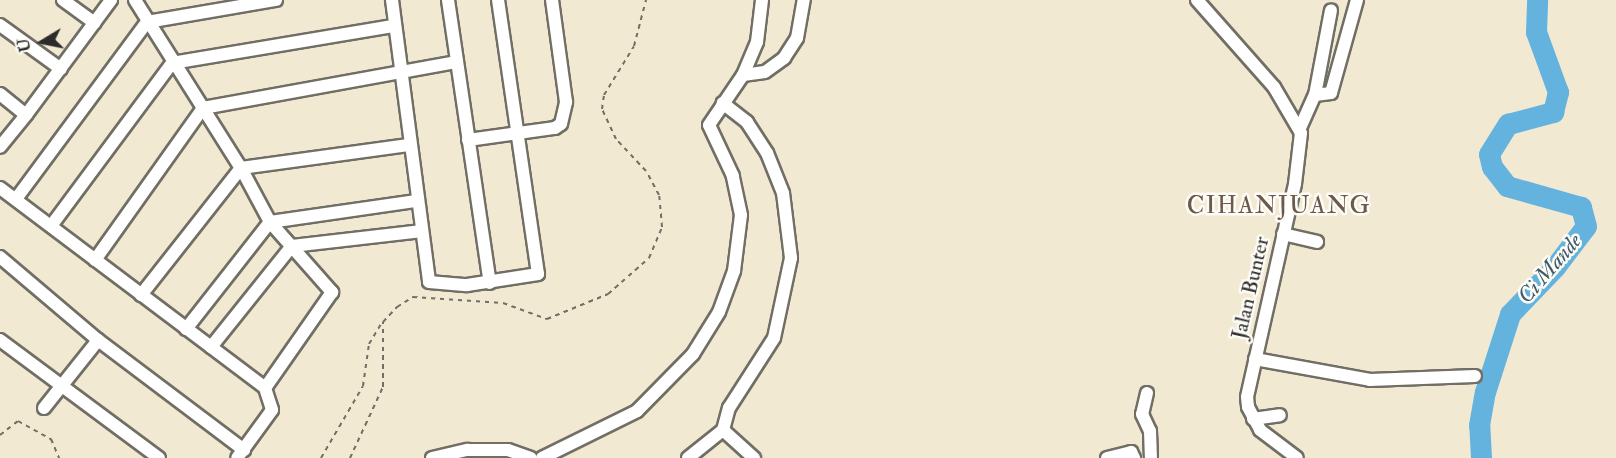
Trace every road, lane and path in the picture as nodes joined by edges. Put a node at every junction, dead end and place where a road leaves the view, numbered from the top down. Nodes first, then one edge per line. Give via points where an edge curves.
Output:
1 (63, 0) edge
2 (111, 0) edge
3 (135, 0) edge
4 (276, 0) edge
5 (392, 0) edge
6 (448, 0) edge
7 (498, 0) edge
8 (552, 0) edge
9 (762, 0) edge
10 (804, 0) edge
11 (1197, 0) edge
12 (1357, 0) edge
13 (1331, 10) dead end
14 (147, 22) junction
15 (95, 23) junction
16 (0, 25) edge
17 (393, 26) junction
18 (457, 62) junction
19 (172, 63) junction
20 (61, 69) junction
21 (399, 72) junction
22 (743, 75) junction
23 (0, 94) edge
24 (1315, 95) junction
25 (723, 103) junction
26 (203, 108) junction
27 (26, 115) junction
28 (1300, 128) junction
29 (518, 134) junction
30 (468, 140) junction
31 (408, 145) junction
32 (0, 147) edge
33 (241, 168) junction
34 (0, 188) edge
35 (16, 199) junction
36 (416, 201) junction
37 (270, 222) junction
38 (51, 226) junction
39 (422, 231) junction
40 (1283, 234) junction
41 (1317, 242) dead end
42 (292, 246) junction
43 (0, 257) edge
44 (95, 260) junction
45 (490, 283) junction
46 (141, 295) junction
47 (383, 322) dead end
48 (186, 329) junction
49 (0, 340) edge
50 (98, 340) junction
51 (212, 347) junction
52 (1255, 359) junction
53 (1475, 376) dead end
54 (60, 386) junction
55 (266, 388) junction
56 (1147, 393) dead end
57 (44, 408) dead end
58 (1280, 415) dead end
59 (1253, 419) junction
60 (723, 430) junction
61 (0, 435) edge
62 (241, 454) edge
63 (59, 458) edge
64 (159, 458) edge
65 (321, 458) edge
66 (432, 458) edge
67 (531, 458) edge
68 (542, 458) edge
69 (688, 458) edge
70 (754, 458) edge
71 (1107, 458) edge
72 (1134, 458) edge
73 (1151, 458) edge
74 (1297, 458) edge

1 - 15 street
2 - 15 street
3 - 14 street
4 - 14 street
5 - 17 street
6 - 18 street
7 - 29 street
8 - 29 street via 564,113 555,128
9 - 22 street via 757,42
10 - 22 street via 797,38 784,58 765,72
11 - 28 street via 1274,87
12 - 24 street via 1330,93
13 - 24 street
14 - 19 street
14 - 35 street
15 - 20 street
16 - 20 street
17 - 19 street
17 - 21 street
18 - 21 street
18 - 30 street
19 - 26 street
19 - 38 street
20 - 27 street
21 - 26 street
21 - 31 street
22 - 25 street
23 - 27 street
24 - 28 street
25 - 60 street via 747,122 767,153 783,193 791,249 787,289 774,338 729,408
25 - 68 street via 710,129 733,176 741,215 734,271 714,322 671,380 637,411
26 - 33 street
26 - 44 street
27 - 32 street
28 - 40 street, Jalan Bunter via 1300,154
29 - 30 street
29 - 45 street via 538,274
30 - 45 street
31 - 33 street
31 - 36 street
33 - 37 street
33 - 46 street
34 - 35 street
35 - 38 street
36 - 37 street
36 - 39 street
37 - 42 street
37 - 48 street
38 - 44 street
39 - 42 street
39 - 45 street via 429,282
40 - 41 street
40 - 52 street, Jalan Bunter
42 - 51 street
42 - 55 street via 332,292
43 - 50 street
44 - 46 street
46 - 48 street
47 - 65 path via 369,344 363,386
48 - 51 street
49 - 54 street
50 - 54 street
50 - 62 street
51 - 55 street
52 - 53 street via 1370,380
52 - 59 street, Jalan Bunter via 1248,397
54 - 57 street
54 - 64 street
55 - 62 street via 272,410
56 - 73 street via 1142,414 1150,427
58 - 59 street
59 - 74 street
60 - 69 street
60 - 70 street
61 - 63 path via 18,421 51,439
66 - 67 street via 468,450 508,450
71 - 72 street via 1131,452

